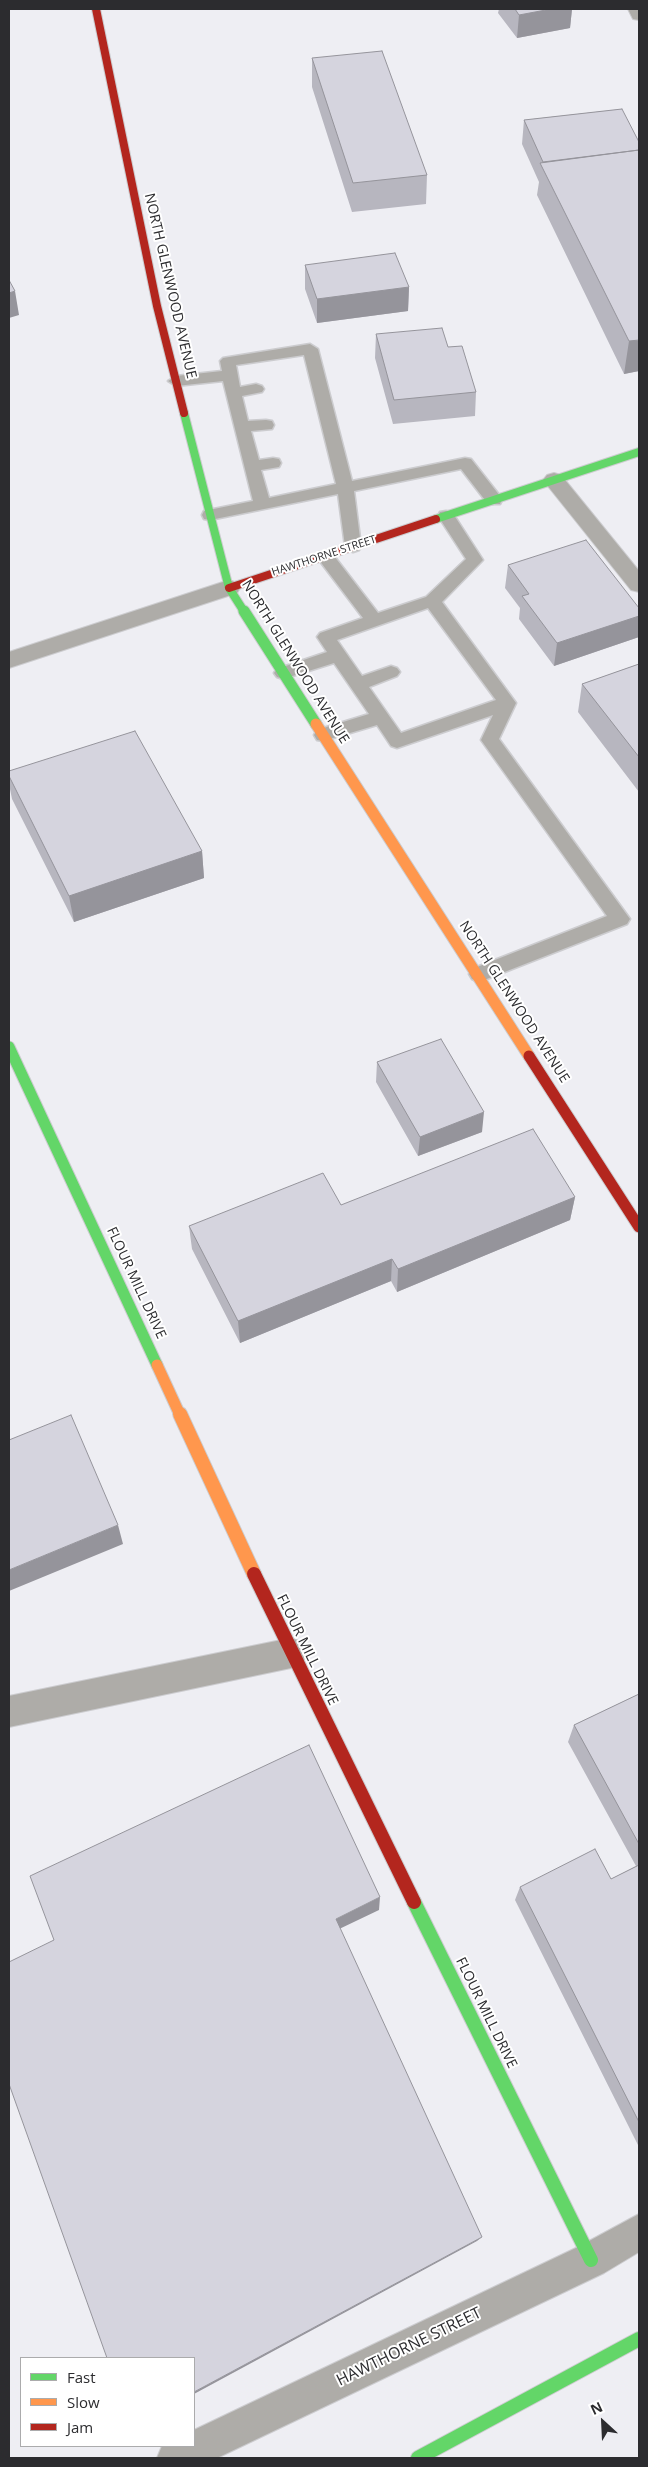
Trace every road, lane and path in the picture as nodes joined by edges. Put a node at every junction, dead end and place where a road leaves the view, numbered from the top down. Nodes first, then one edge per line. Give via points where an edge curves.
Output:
1 (96, 9) edge
2 (636, 9) edge
3 (639, 15) edge
4 (230, 375) junction
5 (176, 381) junction
6 (256, 389) dead end
7 (233, 393) junction
8 (266, 425) dead end
9 (242, 427) junction
10 (639, 452) edge
11 (272, 463) dead end
12 (252, 466) junction
13 (554, 480) junction
14 (346, 487) junction
15 (494, 500) junction
16 (262, 504) junction
17 (210, 515) junction
18 (446, 516) junction
19 (353, 546) junction
20 (325, 556) junction
21 (639, 585) edge
22 (229, 588) junction
23 (432, 601) junction
24 (374, 620) junction
25 (466, 647) junction
26 (447, 653) dead end
27 (338, 656) junction
28 (9, 660) edge
29 (391, 672) dead end
30 (283, 673) junction
31 (358, 684) junction
32 (507, 703) junction
33 (380, 717) junction
34 (322, 735) junction
35 (479, 974) junction
36 (9, 1047) edge
37 (639, 1227) edge
38 (291, 1653) junction
39 (9, 1712) edge
40 (639, 2232) edge
41 (591, 2260) junction
42 (639, 2339) edge
43 (176, 2458) edge
44 (418, 2458) edge

1 - 5 main road, NORTH GLENWOOD AVENUE via 157,306
2 - 3 street
4 - 5 lane
4 - 7 lane
4 - 14 lane via 228,361 310,349 321,418
5 - 17 main road, NORTH GLENWOOD AVENUE
6 - 7 lane
7 - 9 lane
8 - 9 lane
9 - 12 lane
10 - 13 main road, HAWTHORNE STREET
11 - 12 lane
12 - 16 lane
13 - 15 main road, HAWTHORNE STREET
13 - 21 street
14 - 15 lane via 464,462
14 - 16 lane
14 - 19 lane
15 - 18 main road, HAWTHORNE STREET
16 - 17 lane
17 - 22 main road, NORTH GLENWOOD AVENUE
18 - 19 main road, HAWTHORNE STREET
18 - 23 lane via 475,560
19 - 20 main road, HAWTHORNE STREET
20 - 22 main road, HAWTHORNE STREET
20 - 24 lane
22 - 28 street, HAWTHORNE STREET
22 - 30 main road, NORTH GLENWOOD AVENUE
23 - 24 lane
23 - 25 lane
24 - 27 lane via 326,638
25 - 26 lane
25 - 32 lane
27 - 30 lane
27 - 31 lane
29 - 31 lane
30 - 34 main road, NORTH GLENWOOD AVENUE
31 - 33 lane
32 - 33 lane via 397,741
32 - 35 lane via 490,740 620,919
33 - 34 lane
34 - 35 main road, NORTH GLENWOOD AVENUE
35 - 37 main road, NORTH GLENWOOD AVENUE
36 - 38 main road, FLOUR MILL DRIVE
38 - 39 street
38 - 41 main road, FLOUR MILL DRIVE
40 - 41 street, HAWTHORNE STREET
41 - 43 street, HAWTHORNE STREET
42 - 44 main road

